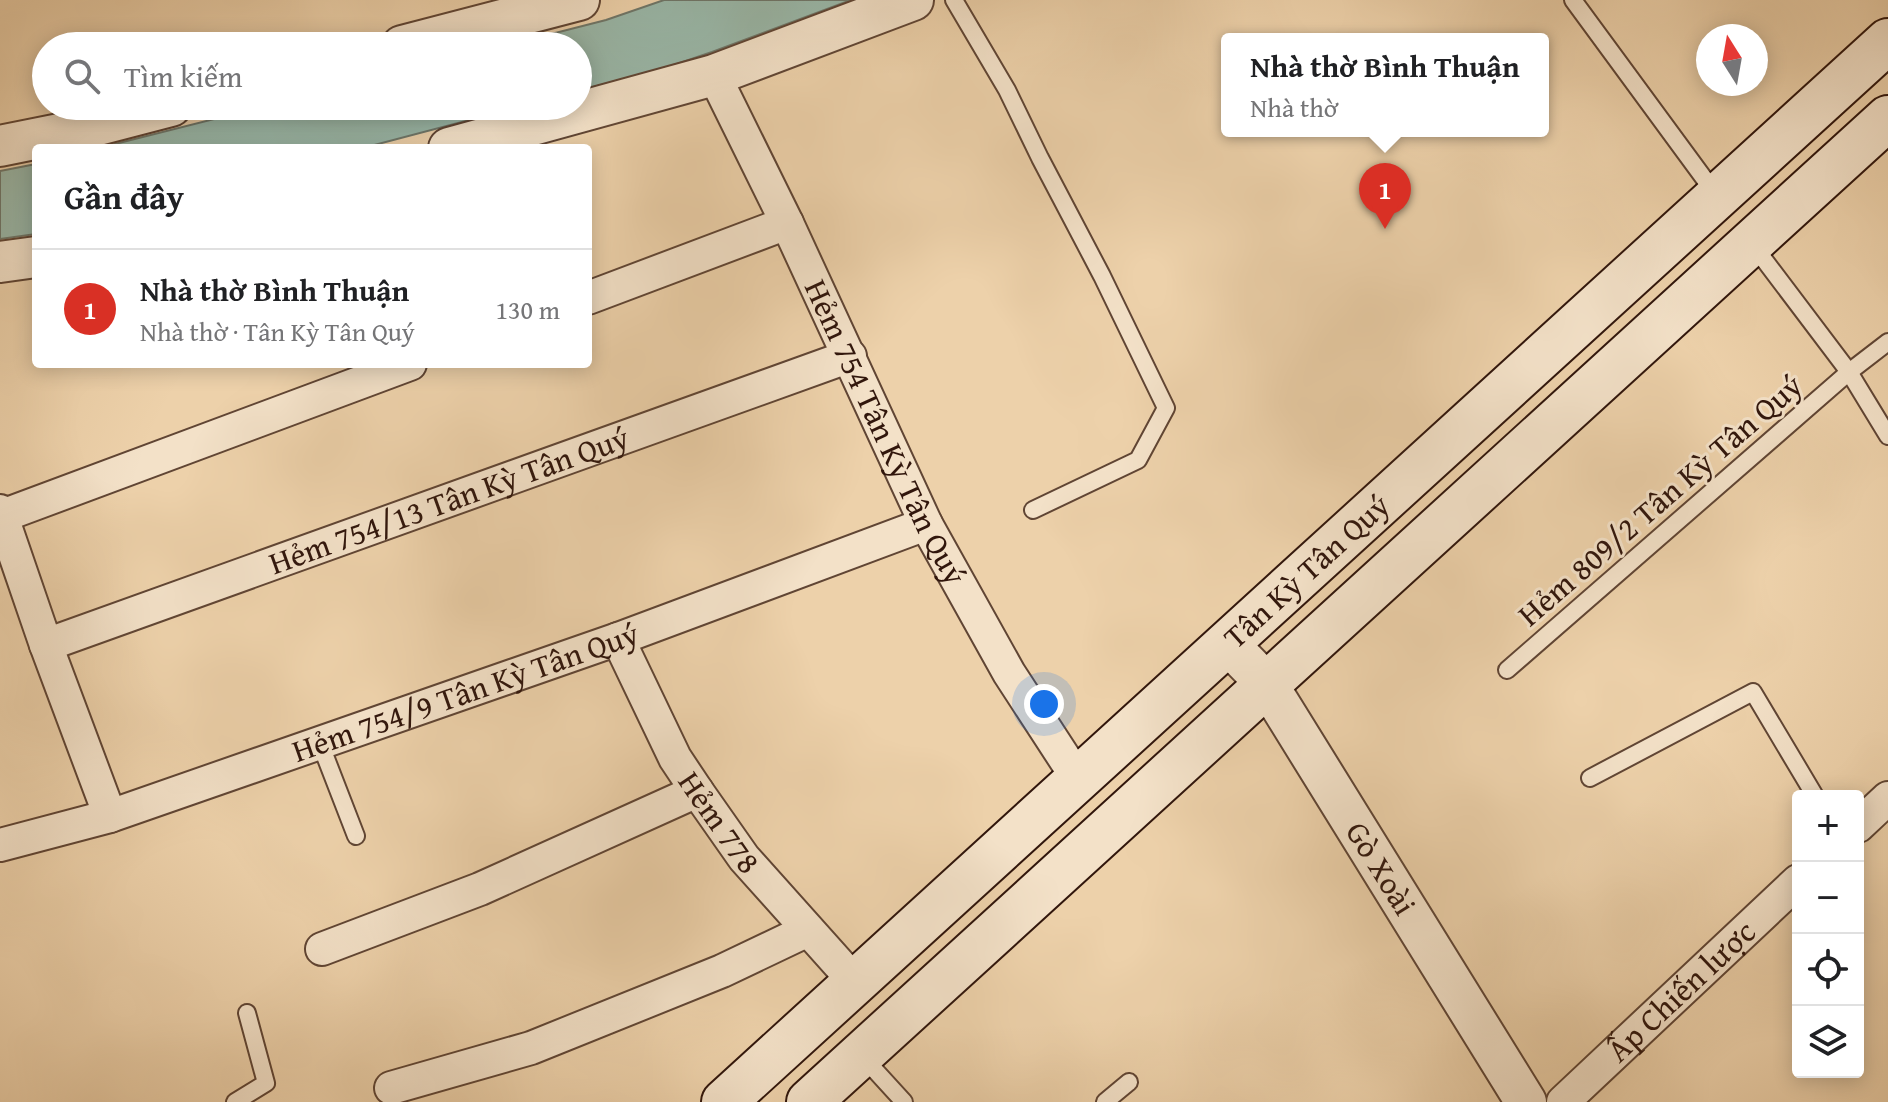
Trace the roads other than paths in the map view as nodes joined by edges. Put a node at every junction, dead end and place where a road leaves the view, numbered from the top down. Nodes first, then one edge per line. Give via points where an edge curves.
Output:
1 (579, 0) edge
2 (913, 0) edge
3 (954, 0) edge
4 (1573, 0) edge
5 (456, 32) edge
6 (1888, 41) edge
7 (714, 75) junction
8 (592, 109) edge
9 (1888, 118) edge
10 (117, 120) edge
11 (551, 120) edge
12 (464, 144) edge
13 (0, 146) edge
14 (1717, 196) junction
15 (787, 223) junction
16 (1752, 242) junction
17 (32, 258) edge
18 (0, 262) edge
19 (592, 296) edge
20 (1888, 342) edge
21 (850, 356) junction
22 (399, 368) edge
23 (1849, 372) junction
24 (1888, 436) edge
25 (1033, 510) dead end
26 (1, 514) edge
27 (926, 524) junction
28 (618, 639) junction
29 (1227, 643) junction
30 (46, 645) junction
31 (1507, 670) dead end
32 (1267, 684) junction
33 (320, 743) junction
34 (1590, 778) dead end
35 (1078, 779) junction
36 (1811, 790) edge
37 (697, 791) junction
38 (1888, 798) edge
39 (110, 816) junction
40 (1864, 820) edge
41 (356, 836) dead end
42 (0, 845) edge
43 (1792, 887) edge
44 (808, 930) junction
45 (322, 949) dead end
46 (855, 982) junction
47 (247, 1013) dead end
48 (861, 1055) junction
49 (1129, 1082) dead end
50 (391, 1088) dead end
51 (235, 1102) edge
52 (724, 1102) edge
53 (809, 1102) edge
54 (904, 1102) edge
55 (1105, 1102) edge
56 (1526, 1102) edge
57 (1563, 1102) edge

1 - 5 street
2 - 7 street
3 - 25 lane via 1007,90 1166,408 1138,460
4 - 14 lane
6 - 14 main road, Tân Kỳ Tân Quý
7 - 8 street
7 - 15 street, Hẻm 754 Tân Kỳ Tân Quý
9 - 16 main road, Tân Kỳ Tân Quý
10 - 13 street
11 - 12 street
14 - 29 main road, Tân Kỳ Tân Quý
15 - 19 street
15 - 21 street, Hẻm 754 Tân Kỳ Tân Quý
16 - 23 lane
16 - 32 main road, Tân Kỳ Tân Quý
17 - 18 street
20 - 23 lane, Hẻm 809/2 Tân Kỳ Tân Quý
21 - 27 street, Hẻm 754 Tân Kỳ Tân Quý
21 - 30 street, Hẻm 754/13 Tân Kỳ Tân Quý
22 - 26 street
23 - 24 lane
23 - 31 lane, Hẻm 809/2 Tân Kỳ Tân Quý
26 - 30 street
27 - 28 street, Hẻm 754/9 Tân Kỳ Tân Quý
27 - 35 street, Hẻm 754 Tân Kỳ Tân Quý via 1009,673
28 - 33 street, Hẻm 754/9 Tân Kỳ Tân Quý
28 - 37 street, Hẻm 778 via 675,758
29 - 32 street, Gò Xoài
29 - 35 main road, Tân Kỳ Tân Quý
30 - 39 street
32 - 48 main road, Tân Kỳ Tân Quý
32 - 56 street, Gò Xoài
33 - 39 street, Hẻm 754/9 Tân Kỳ Tân Quý
33 - 41 lane
34 - 36 lane via 1753,692
35 - 46 main road, Tân Kỳ Tân Quý
37 - 44 street, Hẻm 778 via 744,858
37 - 45 street via 480,889
38 - 40 street
39 - 42 street, Hẻm 754/9 Tân Kỳ Tân Quý
43 - 57 street, Ấp Chiến lược
44 - 46 street, Hẻm 778
44 - 50 street via 722,971 531,1048
46 - 52 main road, Tân Kỳ Tân Quý
47 - 51 lane via 266,1083
48 - 53 main road, Tân Kỳ Tân Quý
48 - 54 lane
49 - 55 lane

